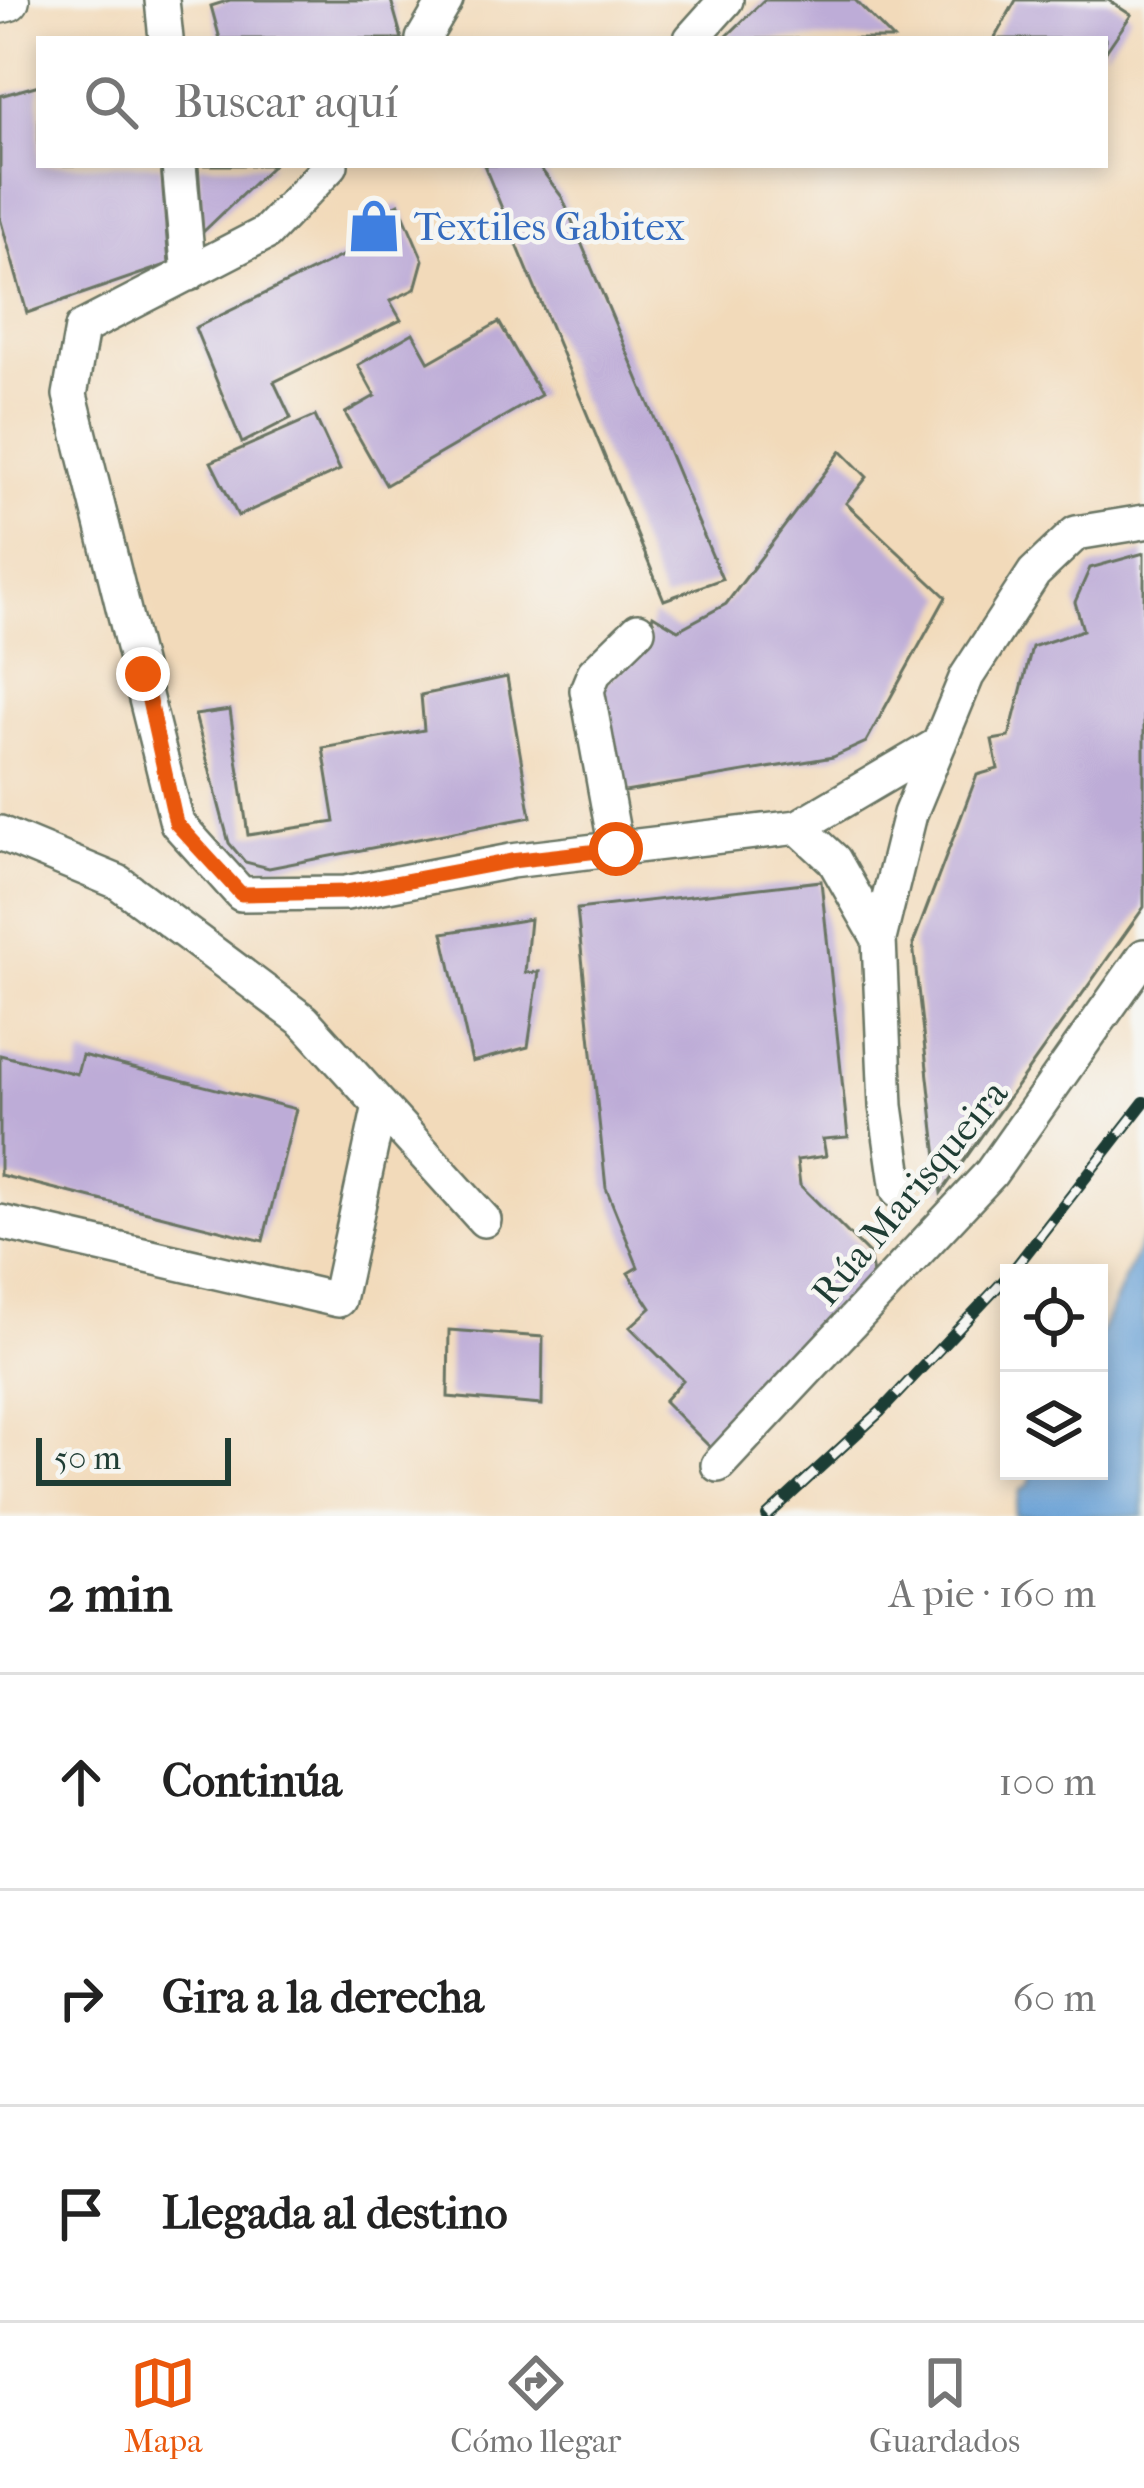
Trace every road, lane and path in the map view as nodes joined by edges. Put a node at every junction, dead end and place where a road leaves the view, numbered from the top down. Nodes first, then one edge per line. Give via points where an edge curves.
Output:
1 (162, 0) edge
2 (446, 0) edge
3 (725, 0) edge
4 (166, 36) edge
5 (425, 36) edge
6 (694, 36) edge
7 (179, 168) edge
8 (328, 168) edge
9 (188, 274) junction
10 (1144, 522) edge
11 (638, 630) dead end
12 (939, 744) junction
13 (798, 827) junction
14 (0, 833) edge
15 (616, 849) junction
16 (41, 850) junction
17 (0, 854) edge
18 (879, 938) junction
19 (1144, 956) edge
20 (380, 1106) junction
21 (898, 1191) dead end
22 (484, 1220) dead end
23 (0, 1222) edge
24 (718, 1465) dead end

1 - 4 lane
2 - 5 lane
3 - 6 lane
7 - 9 lane
8 - 9 lane via 266,233
9 - 15 lane via 82,328 70,395 176,823 241,894 346,892
10 - 12 lane via 1076,532 1034,573 967,676
11 - 15 lane via 587,690
12 - 13 lane
12 - 18 lane via 910,814
13 - 15 lane
13 - 18 lane via 834,860
14 - 16 lane
16 - 17 lane
16 - 20 lane via 118,883 304,1022
18 - 21 lane
19 - 24 lane, Rúa Marisqueira via 992,1173
20 - 22 lane
20 - 23 lane via 338,1300

